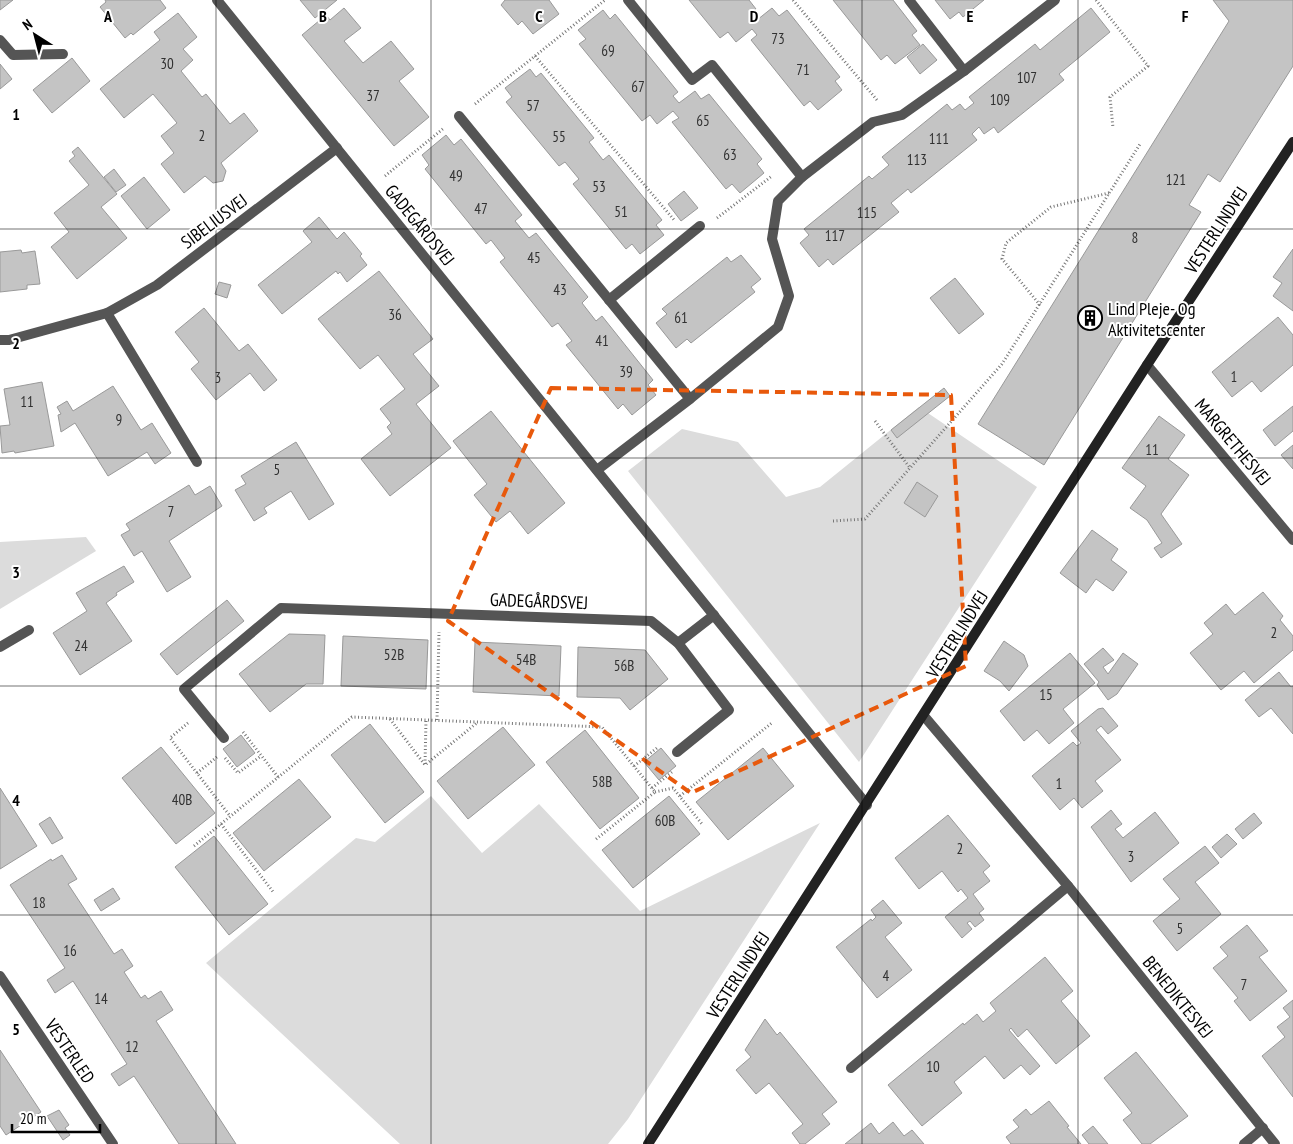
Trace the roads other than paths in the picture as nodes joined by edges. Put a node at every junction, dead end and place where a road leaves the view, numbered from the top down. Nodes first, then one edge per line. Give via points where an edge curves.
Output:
1 (217, 0) edge
2 (628, 0) edge
3 (909, 0) edge
4 (1055, 0) edge
5 (0, 40) edge
6 (63, 54) dead end
7 (964, 71) junction
8 (459, 116) road end
9 (1293, 142) edge
10 (337, 148) junction
11 (802, 177) junction
12 (700, 226) road end
13 (609, 300) junction
14 (107, 313) junction
15 (0, 340) edge
16 (1147, 365) junction
17 (690, 399) junction
18 (197, 462) dead end
19 (597, 470) junction
20 (1293, 540) edge
21 (714, 615) junction
22 (29, 630) dead end
23 (678, 643) junction
24 (0, 647) edge
25 (924, 716) junction
26 (224, 738) road end
27 (677, 752) dead end
28 (867, 805) junction
29 (1068, 886) junction
30 (0, 976) edge
31 (851, 1068) dead end
32 (1263, 1128) junction
33 (110, 1143) edge
34 (648, 1144) edge
35 (1244, 1144) edge
36 (1275, 1144) edge

1 - 10 street, GADEGÅRDSVEJ
2 - 11 street via 692,80 712,65
3 - 7 street
4 - 7 street
5 - 6 street via 13,55
7 - 11 street via 902,115 873,122
8 - 13 street
9 - 16 street, VESTERLINDVEJ
10 - 14 street, SIBELIUSVEJ via 157,285
10 - 19 street, GADEGÅRDSVEJ
11 - 17 street via 778,201 772,239 789,296 778,327
12 - 13 street
13 - 17 street
14 - 15 street, SIBELIUSVEJ
14 - 18 street
16 - 20 street, MARGRETHESVEJ
16 - 25 street, VESTERLINDVEJ
17 - 19 street
19 - 21 street, GADEGÅRDSVEJ
21 - 23 street
21 - 28 street, GADEGÅRDSVEJ
22 - 24 street
23 - 26 street, GADEGÅRDSVEJ via 651,621 281,608 184,689
23 - 27 street, GADEGÅRDSVEJ via 729,710
25 - 28 street, VESTERLINDVEJ
25 - 29 street, BENEDIKTESVEJ
28 - 34 street, VESTERLINDVEJ
29 - 31 street
29 - 32 street, BENEDIKTESVEJ
30 - 33 street, VESTERLED
32 - 35 street
32 - 36 street, BENEDIKTESVEJ

